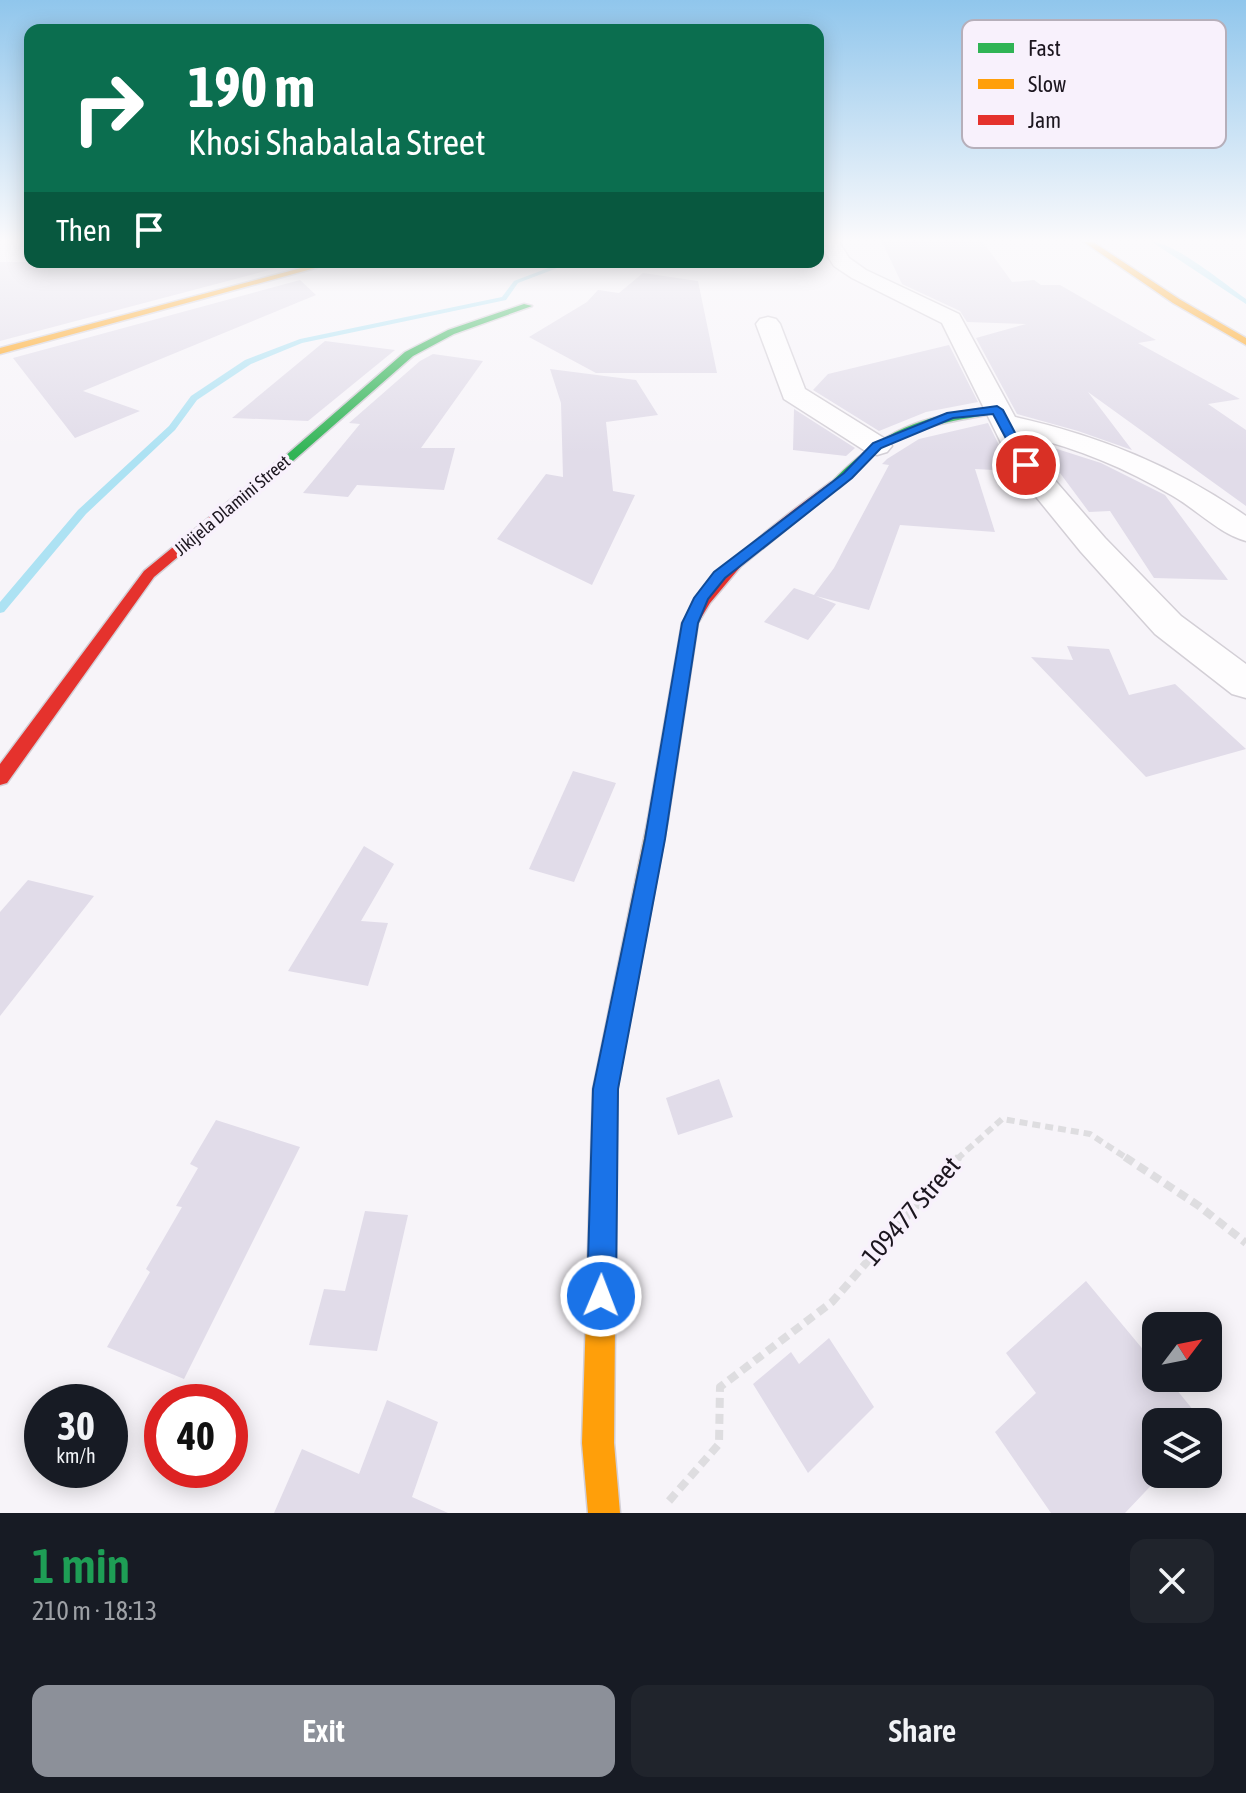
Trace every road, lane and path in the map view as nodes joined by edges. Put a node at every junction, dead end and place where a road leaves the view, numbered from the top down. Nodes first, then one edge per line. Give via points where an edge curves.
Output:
1 (144, 313) edge
2 (506, 313) edge
3 (938, 313) edge
4 (1196, 313) edge
5 (768, 324) dead end
6 (1246, 342) edge
7 (0, 351) edge
8 (1000, 417) junction
9 (877, 446) junction
10 (1246, 531) edge
11 (1246, 684) edge
12 (0, 778) edge
13 (1246, 1243) edge
14 (604, 1513) edge
15 (659, 1513) edge

1 - 7 street
2 - 12 street, Jikijela Dlamini Street via 430,340 409,354 149,574
3 - 8 street via 951,319
4 - 6 street
5 - 9 street via 793,393
8 - 9 street via 951,415
8 - 10 street via 1097,446 1195,493
8 - 11 street via 1026,465 1136,591 1168,625
9 - 14 street via 848,475 719,575 690,623 655,839 605,1089 598,1443
13 - 15 path, 109477 Street via 1090,1134 1002,1119 964,1151 832,1302 720,1387 719,1444

